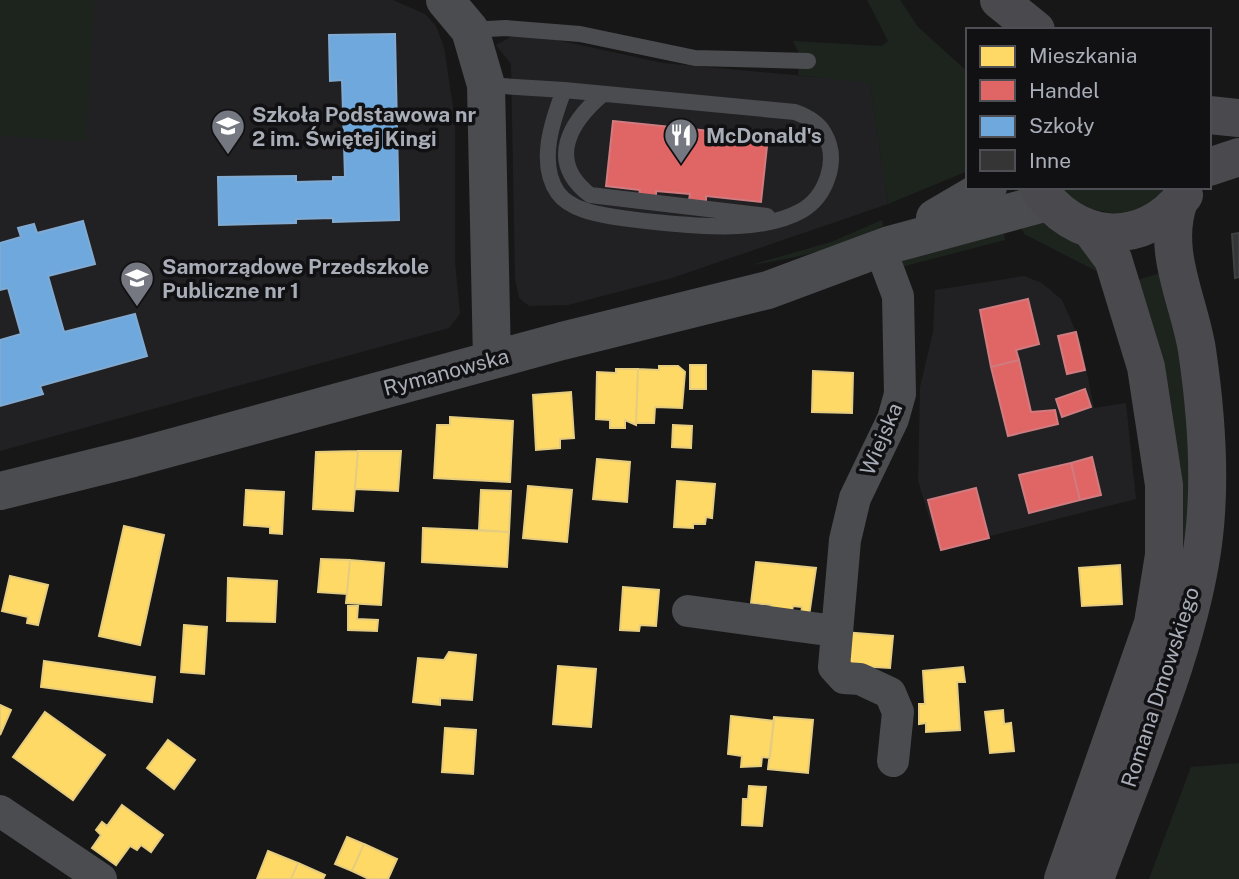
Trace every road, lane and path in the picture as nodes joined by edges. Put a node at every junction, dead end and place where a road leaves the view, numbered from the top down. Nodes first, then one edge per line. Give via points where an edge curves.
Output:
1 (445, 0) edge
2 (991, 0) edge
3 (999, 0) edge
4 (1008, 28) edge
5 (1034, 28) edge
6 (470, 30) junction
7 (808, 61) dead end
8 (486, 85) junction
9 (564, 90) junction
10 (603, 93) junction
11 (1211, 115) edge
12 (1239, 118) edge
13 (1239, 157) edge
14 (1211, 166) edge
15 (985, 189) edge
16 (1184, 194) edge
17 (1043, 195) edge
18 (783, 218) junction
19 (1093, 231) junction
20 (885, 246) junction
21 (492, 359) junction
22 (0, 491) edge
23 (688, 611) dead end
24 (835, 631) junction
25 (892, 761) dead end
26 (0, 811) edge
27 (101, 879) edge
28 (1063, 879) edge
29 (1095, 879) edge

1 - 6 street
2 - 4 main road
3 - 5 main road
6 - 7 lane via 580,34 695,58
6 - 8 street
8 - 9 lane
8 - 21 street
9 - 10 lane
9 - 18 lane via 550,136 549,158 552,180 570,204 604,215 737,226
10 - 18 lane via 582,112 567,141 571,174 590,195
10 - 18 lane via 795,112 810,118 824,132 830,147 825,187 815,201
11 - 12 main road
13 - 14 main road
15 - 20 street, Rymanowska
16 - 19 main road via 1162,218 1140,229
16 - 29 main road, Romana Dmowskiego via 1173,218 1172,244 1203,394 1204,535 1168,677
17 - 19 main road via 1068,220
17 - 20 street, Rymanowska
19 - 28 main road, Romana Dmowskiego via 1113,259 1146,367 1164,485 1164,555 1153,623
20 - 21 street, Rymanowska via 768,290
20 - 24 street, Wiejska via 898,296 900,394 893,419 855,498 845,540
21 - 22 street, Rymanowska
23 - 24 street
24 - 25 street, Wiejska via 834,667 844,678 860,679 890,693 898,712
26 - 27 street

